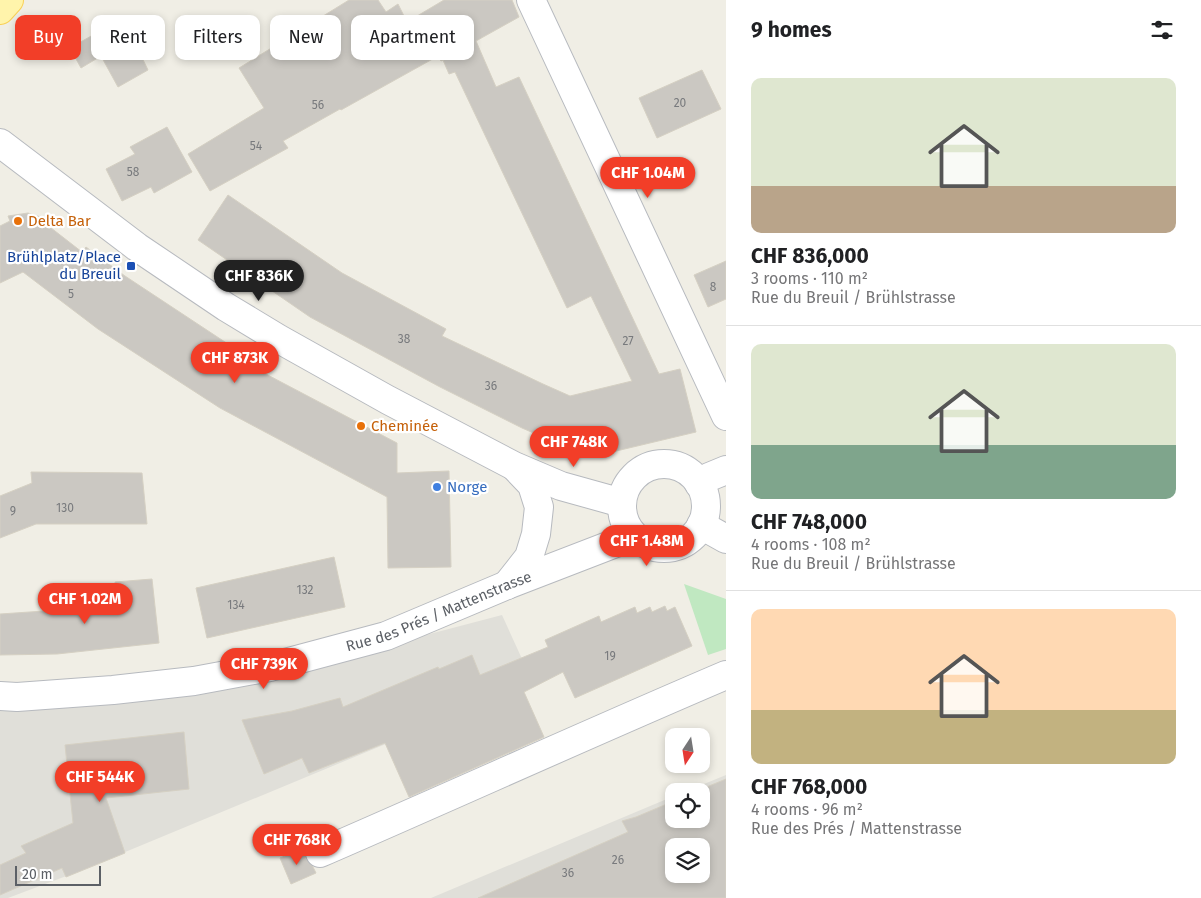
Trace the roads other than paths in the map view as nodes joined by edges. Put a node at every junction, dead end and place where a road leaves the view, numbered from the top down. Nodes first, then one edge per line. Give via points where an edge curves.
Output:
1 (9, 0) edge
2 (531, 0) edge
3 (0, 10) edge
4 (0, 144) edge
5 (726, 416) edge
6 (514, 466) junction
7 (726, 470) edge
8 (699, 484) junction
9 (622, 503) junction
10 (701, 526) junction
11 (634, 536) junction
12 (726, 539) edge
13 (507, 585) junction
14 (726, 676) edge
15 (0, 696) edge
16 (320, 853) dead end

1 - 3 main road
2 - 5 street
4 - 6 street via 137,247 226,307 388,400
6 - 9 street via 561,486
6 - 13 street via 532,485 539,507 529,557
7 - 8 street
8 - 9 street via 679,467 653,466 631,480
8 - 10 street via 706,504
9 - 11 street via 623,515
10 - 11 street via 686,542 664,548 643,543
10 - 12 street
11 - 13 street, Rue des Prés / Mattenstrasse
13 - 15 street, Rue des Prés / Mattenstrasse via 386,636 270,667 113,690
14 - 16 street

